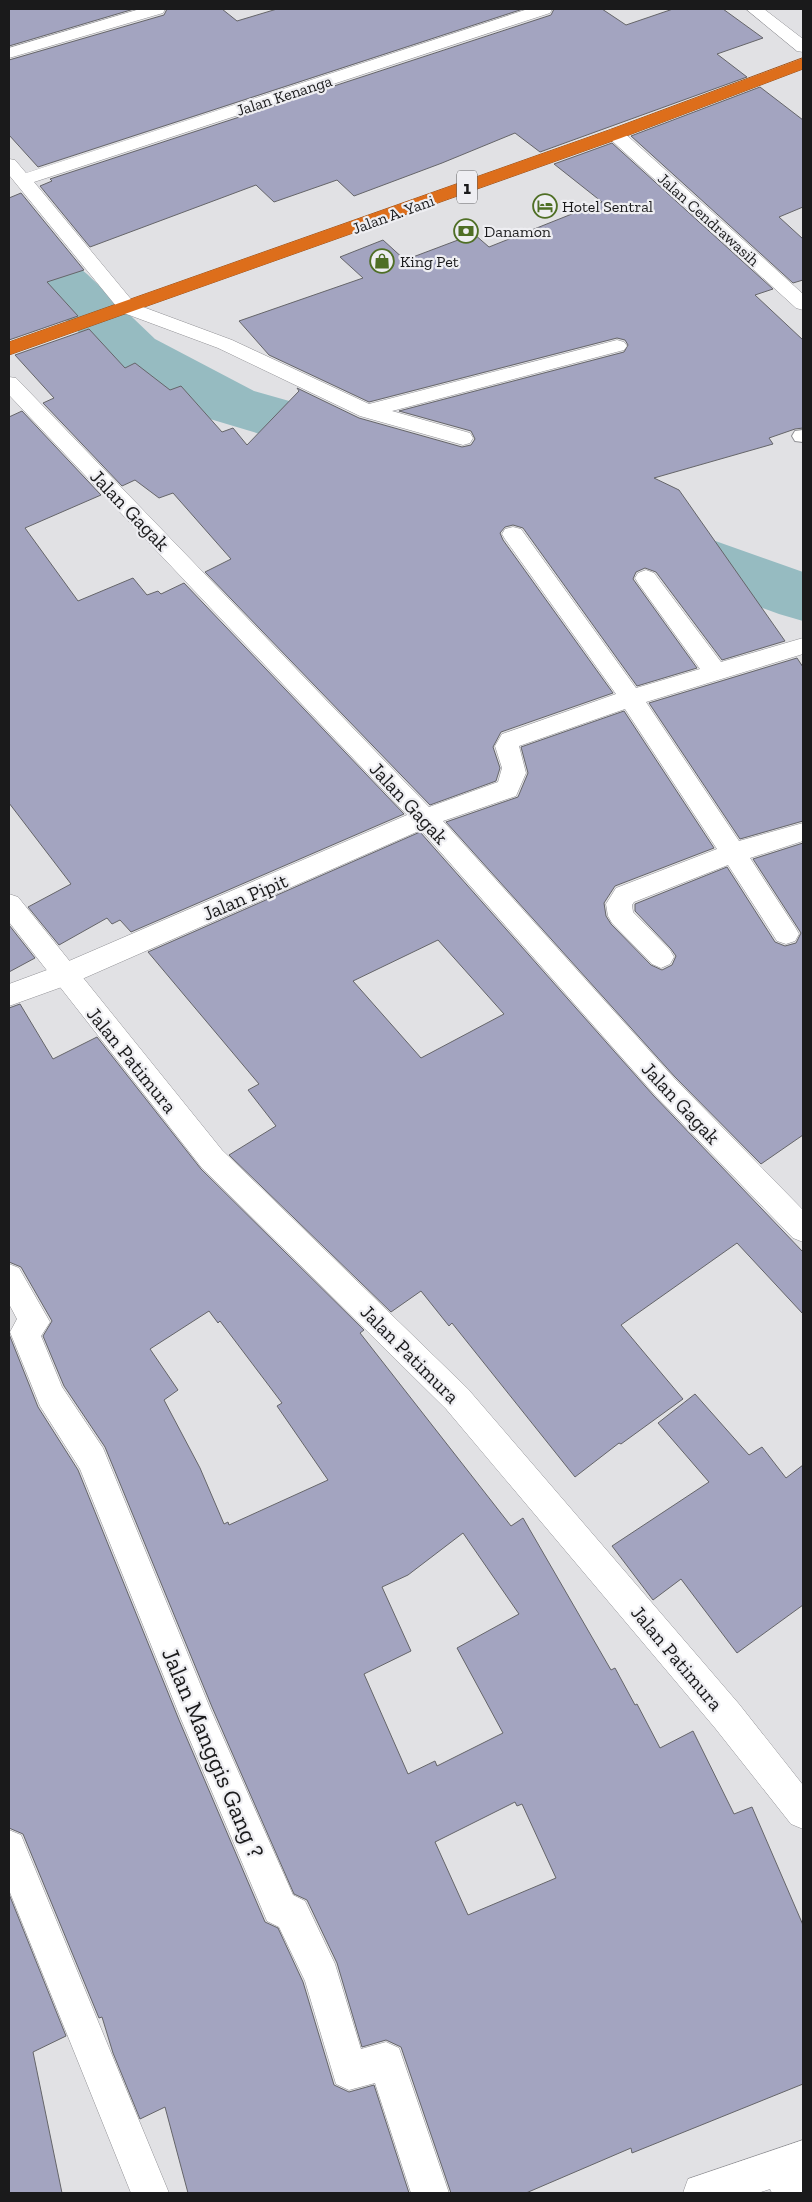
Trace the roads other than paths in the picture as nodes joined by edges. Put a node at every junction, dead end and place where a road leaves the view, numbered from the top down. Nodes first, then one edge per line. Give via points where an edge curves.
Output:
1 (157, 9) edge
2 (544, 9) edge
3 (754, 9) edge
4 (803, 46) edge
5 (9, 53) edge
6 (803, 63) edge
7 (615, 134) junction
8 (9, 164) edge
9 (23, 180) junction
10 (803, 304) edge
11 (126, 309) junction
12 (617, 346) dead end
13 (9, 350) edge
14 (9, 383) edge
15 (367, 411) junction
16 (463, 438) dead end
17 (513, 534) dead end
18 (646, 578) dead end
19 (803, 646) edge
20 (716, 672) junction
21 (631, 698) junction
22 (425, 818) junction
23 (803, 832) edge
24 (733, 853) junction
25 (9, 904) edge
26 (786, 934) dead end
27 (661, 957) dead end
28 (64, 975) junction
29 (9, 995) edge
30 (803, 1229) edge
31 (9, 1277) edge
32 (803, 1812) edge
33 (9, 1847) edge
34 (792, 2173) edge
35 (150, 2193) edge
36 (430, 2193) edge
37 (702, 2193) edge

1 - 5 street
2 - 9 street, Jalan Kenanga
3 - 4 street
6 - 7 highway, Jalan A. Yani / 1
7 - 10 street, Jalan Cendrawasih
7 - 11 highway, Jalan A. Yani / 1
8 - 9 street
9 - 11 street
11 - 13 highway, Jalan A. Yani / 1
11 - 15 street via 225,344
12 - 15 street
14 - 22 street, Jalan Gagak
15 - 16 street
17 - 21 street
18 - 20 street
19 - 20 street, Jalan Pipit
20 - 21 street, Jalan Pipit
21 - 22 street, Jalan Pipit via 510,740 507,746 516,769 514,780 507,789
21 - 24 street
22 - 28 street, Jalan Pipit
22 - 30 street, Jalan Gagak via 664,1086
23 - 24 street
24 - 26 street
24 - 27 street via 625,895 619,904 620,916
25 - 28 street, Jalan Patimura
28 - 29 street, Jalan Pipit
28 - 32 street, Jalan Patimura via 212,1160 457,1399 727,1716
31 - 36 street, Jalan Manggis Gang ? via 35,1322 25,1332 51,1396 92,1459 198,1719 280,1908 292,1914 322,1977 350,2071 386,2061
33 - 35 street
34 - 37 street

